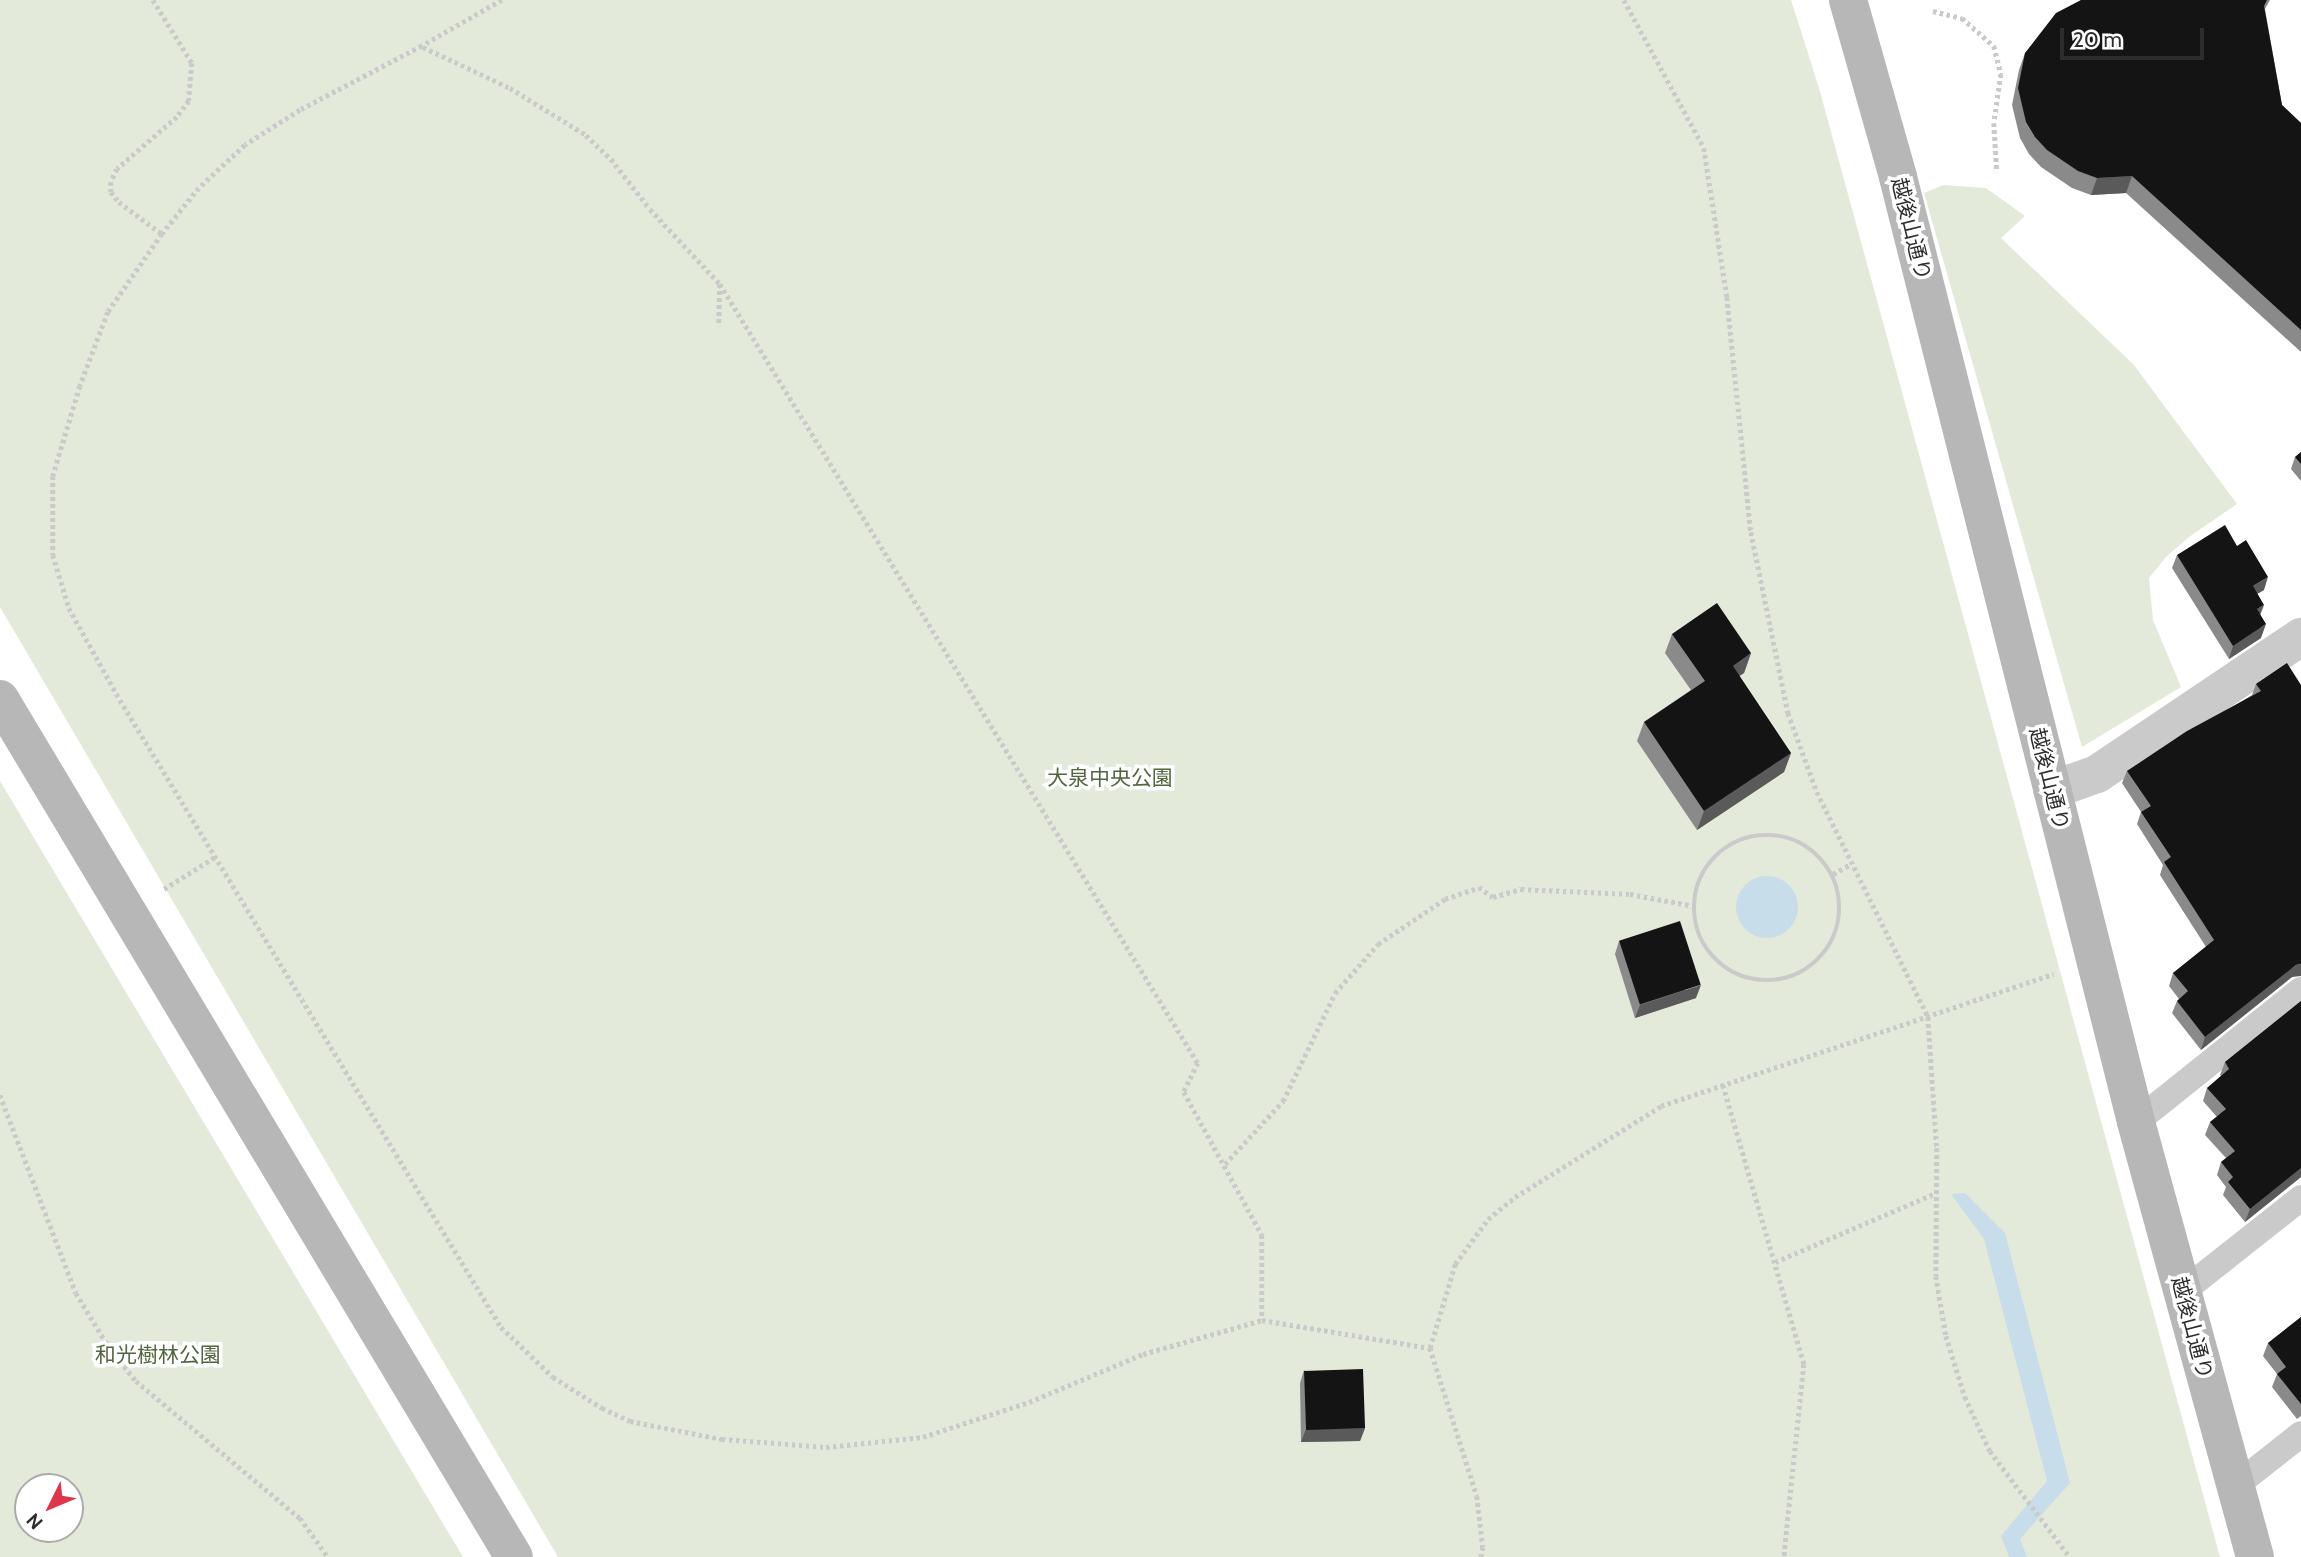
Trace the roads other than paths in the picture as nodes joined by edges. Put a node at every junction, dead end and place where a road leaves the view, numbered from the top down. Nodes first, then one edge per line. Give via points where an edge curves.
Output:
1 (1848, 0) edge
2 (2301, 637) edge
3 (0, 699) edge
4 (2052, 790) junction
5 (2301, 990) edge
6 (2136, 1122) junction
7 (2301, 1198) edge
8 (2182, 1292) junction
9 (2301, 1434) edge
10 (2234, 1487) junction
11 (514, 1557) edge
12 (2255, 1557) edge

1 - 4 street, 越後山通り via 1898,177
2 - 4 street via 2097,774
3 - 11 street
4 - 6 street, 越後山通り
5 - 6 lane
6 - 8 street, 越後山通り
7 - 8 lane
8 - 10 street, 越後山通り
9 - 10 lane
10 - 12 street, 越後山通り

